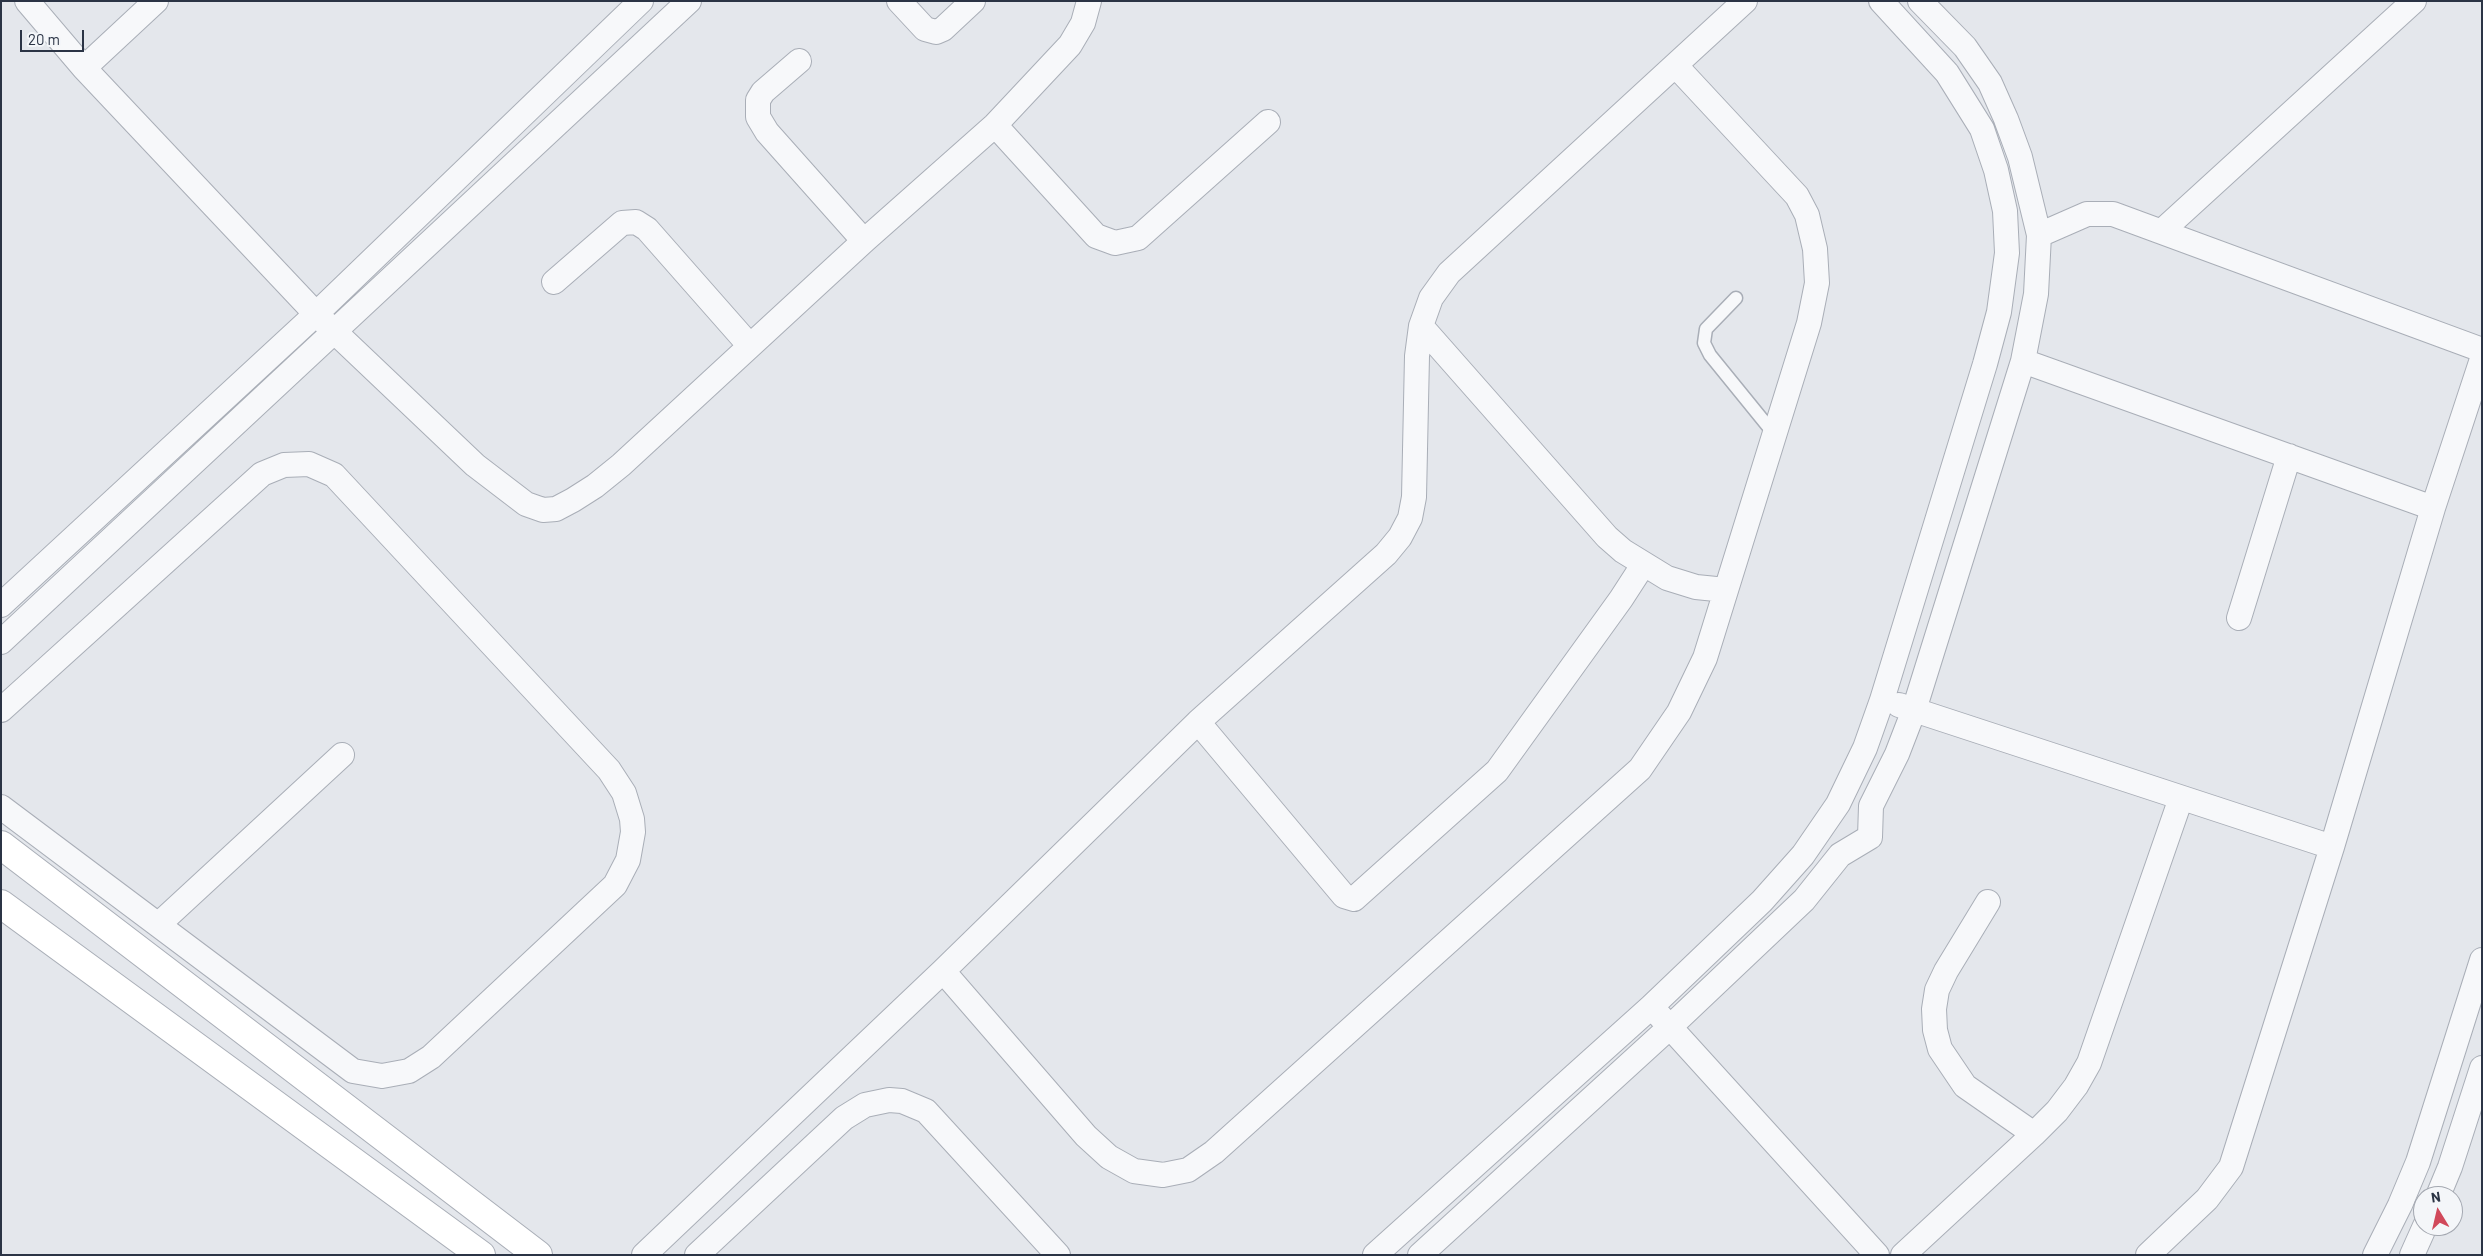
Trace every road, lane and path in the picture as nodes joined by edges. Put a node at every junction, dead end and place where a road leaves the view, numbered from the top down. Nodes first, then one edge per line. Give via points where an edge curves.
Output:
1 (27, 1) edge
2 (156, 1) edge
3 (641, 1) edge
4 (689, 1) edge
5 (899, 1) edge
6 (973, 1) edge
7 (1089, 1) edge
8 (1745, 1) edge
9 (1881, 1) edge
10 (1920, 1) edge
11 (2414, 1) edge
12 (799, 61) dead end
13 (1676, 66) junction
14 (84, 68) junction
15 (1268, 122) dead end
16 (994, 125) junction
17 (2162, 231) junction
18 (2039, 235) junction
19 (864, 241) junction
20 (554, 282) dead end
21 (1736, 298) dead end
22 (316, 314) junction
23 (1421, 326) junction
24 (335, 333) junction
25 (750, 346) junction
26 (2482, 350) edge
27 (2482, 358) edge
28 (2024, 361) junction
29 (1774, 435) junction
30 (2289, 456) junction
31 (2433, 508) junction
32 (1643, 565) junction
33 (1726, 590) junction
34 (1, 604) edge
35 (2239, 618) dead end
36 (1, 642) edge
37 (1882, 700) junction
38 (1, 710) edge
39 (1914, 710) junction
40 (1198, 722) junction
41 (342, 755) dead end
42 (2181, 798) junction
43 (1, 807) edge
44 (1, 845) edge
45 (2332, 847) junction
46 (1988, 902) dead end
47 (1, 904) edge
48 (158, 924) junction
49 (141, 952) junction
50 (2482, 960) edge
51 (943, 970) junction
52 (1651, 1007) junction
53 (1670, 1027) junction
54 (2482, 1068) edge
55 (2034, 1134) junction
56 (2442, 1186) edge
57 (1403, 1230) junction
58 (2421, 1236) edge
59 (1424, 1254) edge
60 (481, 1255) edge
61 (538, 1255) edge
62 (644, 1255) edge
63 (697, 1255) edge
64 (1058, 1255) edge
65 (1375, 1255) edge
66 (1877, 1255) edge
67 (1903, 1255) edge
68 (2148, 1255) edge
69 (2375, 1255) edge
70 (2412, 1255) edge

1 - 14 street
2 - 14 street
3 - 22 street
4 - 24 street
5 - 6 street via 925,29 932,32 943,29
7 - 16 street via 1083,23 1070,45
8 - 13 street
9 - 37 street via 1947,73 1982,129 2005,211 2007,253 2000,312
10 - 18 street via 1966,47 1990,83 2020,157
11 - 17 street
12 - 19 street via 763,92 758,100 758,117 761,125
13 - 23 street via 1449,273 1431,298
13 - 29 street via 1797,196 1807,215 1815,249 1817,284 1809,323
14 - 22 street
15 - 16 street via 1138,238 1115,243 1096,236
16 - 19 street
17 - 18 street via 2114,214 2099,213 2073,219
17 - 26 street
18 - 28 street via 2036,294
19 - 25 street
20 - 25 street via 622,223 636,222 647,229
21 - 29 lane via 1706,329 1704,343
22 - 24 street
22 - 34 street
23 - 32 street via 1607,537 1622,552
23 - 40 street via 1417,356 1414,497 1410,518 1400,537 1386,554
24 - 25 street via 475,465 526,504 543,510 556,508 595,486
24 - 36 street
27 - 31 street
28 - 30 street
28 - 39 street
29 - 33 street
30 - 31 street
30 - 35 street
31 - 45 street
32 - 33 street via 1667,578
32 - 40 street via 1497,771 1354,899 1344,896
33 - 51 street via 1705,658 1679,712 1640,769 1214,1152 1188,1170 1163,1176 1134,1171 1109,1157 1086,1136
37 - 39 street
37 - 52 street via 1865,748 1838,804 1803,855 1762,901
38 - 48 street via 262,474 284,465 309,464 334,475 609,770 629,805 632,846 626,867 615,886 431,1057 396,1075 375,1076 353,1071
39 - 42 street
39 - 53 street via 1871,806 1870,837 1840,855 1804,900
40 - 51 street
41 - 48 street
42 - 45 street
42 - 55 street via 2089,1063 2057,1111
43 - 48 street
44 - 49 street
45 - 68 street via 2231,1168 2207,1199
46 - 55 street via 1938,990 1935,1030 1940,1049 1965,1086
47 - 60 street
48 - 49 street via 160,935
49 - 61 street
50 - 69 street via 2418,1162
51 - 62 street
52 - 53 street
52 - 57 street
53 - 59 street
53 - 66 street
54 - 56 street
55 - 67 street
57 - 59 street
57 - 65 street
58 - 70 street
63 - 64 street via 844,1118 865,1105 889,1100 902,1101 926,1111

